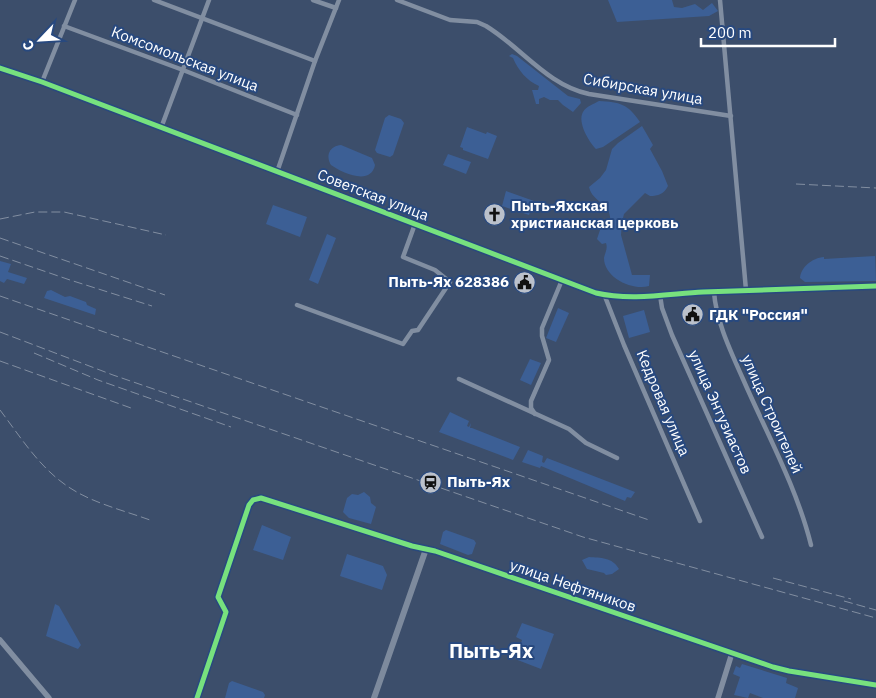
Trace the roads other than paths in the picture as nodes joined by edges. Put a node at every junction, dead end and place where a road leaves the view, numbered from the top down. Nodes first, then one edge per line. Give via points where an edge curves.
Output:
1 (75, 0) edge
2 (154, 0) edge
3 (209, 0) edge
4 (314, 0) edge
5 (339, 0) edge
6 (397, 0) edge
7 (720, 0) edge
8 (336, 8) junction
9 (202, 18) junction
10 (64, 26) junction
11 (315, 61) junction
12 (0, 68) edge
13 (182, 70) junction
14 (42, 82) junction
15 (297, 115) junction
16 (731, 116) junction
17 (161, 128) junction
18 (277, 172) junction
19 (415, 224) junction
20 (562, 280) junction
21 (876, 286) edge
22 (746, 290) junction
23 (714, 292) junction
24 (604, 294) junction
25 (660, 295) junction
26 (297, 305) dead end
27 (459, 379) dead end
28 (536, 414) junction
29 (617, 458) dead end
30 (700, 521) dead end
31 (762, 537) dead end
32 (811, 545) dead end
33 (426, 549) junction
34 (0, 640) edge
35 (732, 653) junction
36 (876, 684) edge
37 (49, 698) edge
38 (197, 698) edge
39 (374, 698) edge
40 (718, 698) edge

1 - 10 street
2 - 9 street
3 - 9 street
4 - 8 street
5 - 8 street
6 - 16 street, Сибирская улица via 450,20 486,26 570,89
7 - 16 street
8 - 11 street
9 - 11 street
9 - 13 street
10 - 13 street, Комсомольская улица
10 - 14 street
11 - 15 street
12 - 14 street, Советская улица
13 - 15 street, Комсомольская улица
13 - 17 street
14 - 17 street, Советская улица
15 - 18 street
16 - 22 street
17 - 18 street, Советская улица
18 - 19 street, Советская улица
19 - 20 street, Советская улица
19 - 26 street via 403,256 435,270 450,282 418,330 412,331 403,344
20 - 24 street, Советская улица
20 - 28 street via 541,331 548,360 531,401 531,408
21 - 22 street, Советская улица
22 - 23 street, Советская улица
23 - 25 street, Советская улица
23 - 32 street, улица Строителей via 729,346 802,513
24 - 25 street, Советская улица
24 - 30 street, Кедровая улица
25 - 31 street, улица Энтузиастов via 672,335
27 - 28 street
28 - 29 street via 569,429 584,441
33 - 35 street, улица Нефтяников
33 - 38 street, улица Нефтяников via 264,498 256,499 249,505 218,597 226,612
33 - 39 main road
34 - 37 street
35 - 36 street, улица Нефтяников via 789,671
35 - 40 street

